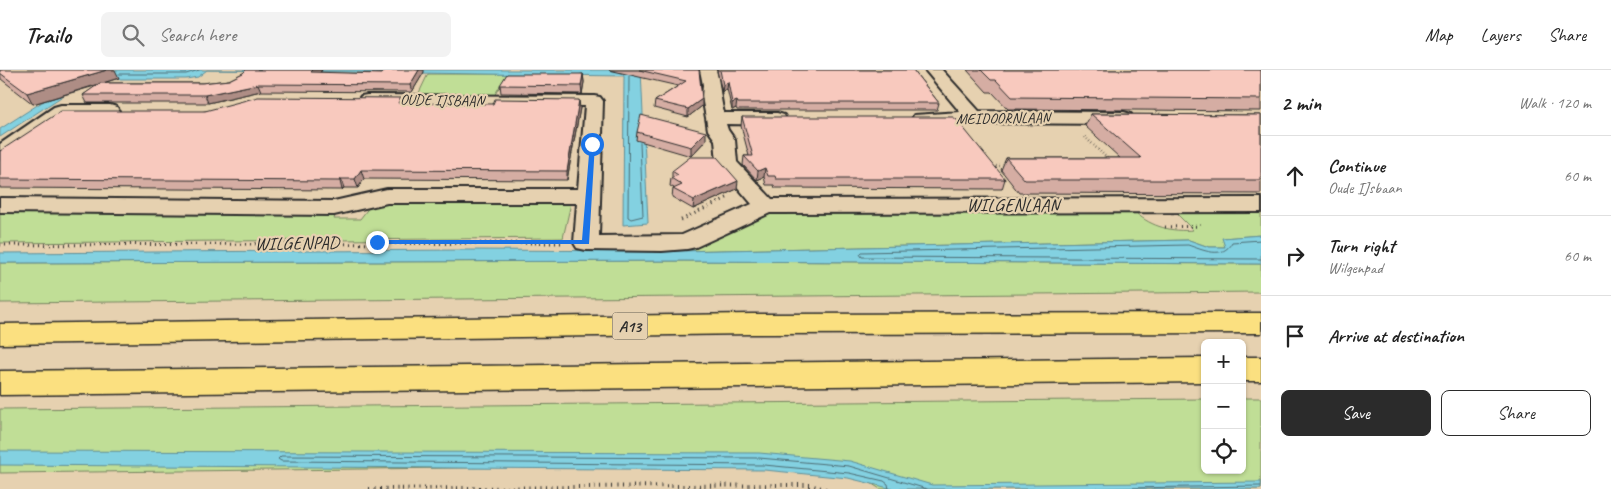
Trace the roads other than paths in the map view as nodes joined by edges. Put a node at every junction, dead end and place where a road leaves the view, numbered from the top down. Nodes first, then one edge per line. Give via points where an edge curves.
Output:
1 (708, 70) edge
2 (933, 70) edge
3 (353, 100) edge
4 (130, 111) edge
5 (1158, 113) edge
6 (974, 117) junction
7 (715, 118) junction
8 (795, 119) edge
9 (902, 119) edge
10 (0, 153) edge
11 (590, 196) junction
12 (0, 205) edge
13 (1261, 205) edge
14 (766, 206) junction
15 (1261, 323) edge
16 (0, 334) edge
17 (1261, 369) edge
18 (1201, 370) edge
19 (1246, 370) edge
20 (0, 383) edge

1 - 7 street
2 - 6 street
3 - 11 street, OUDE IJSBAAN via 594,102
4 - 10 street via 61,110
5 - 6 street, MEIDOORNLAAN via 1064,118
6 - 9 street, MEIDOORNLAAN
7 - 8 street
7 - 14 street via 725,140 726,164
11 - 12 street via 387,196 334,208
11 - 14 street, OUDE IJSBAAN via 586,243 687,242
13 - 14 street, WILGENLAAN
15 - 16 highway, A13 via 752,324
17 - 19 highway
18 - 20 highway

